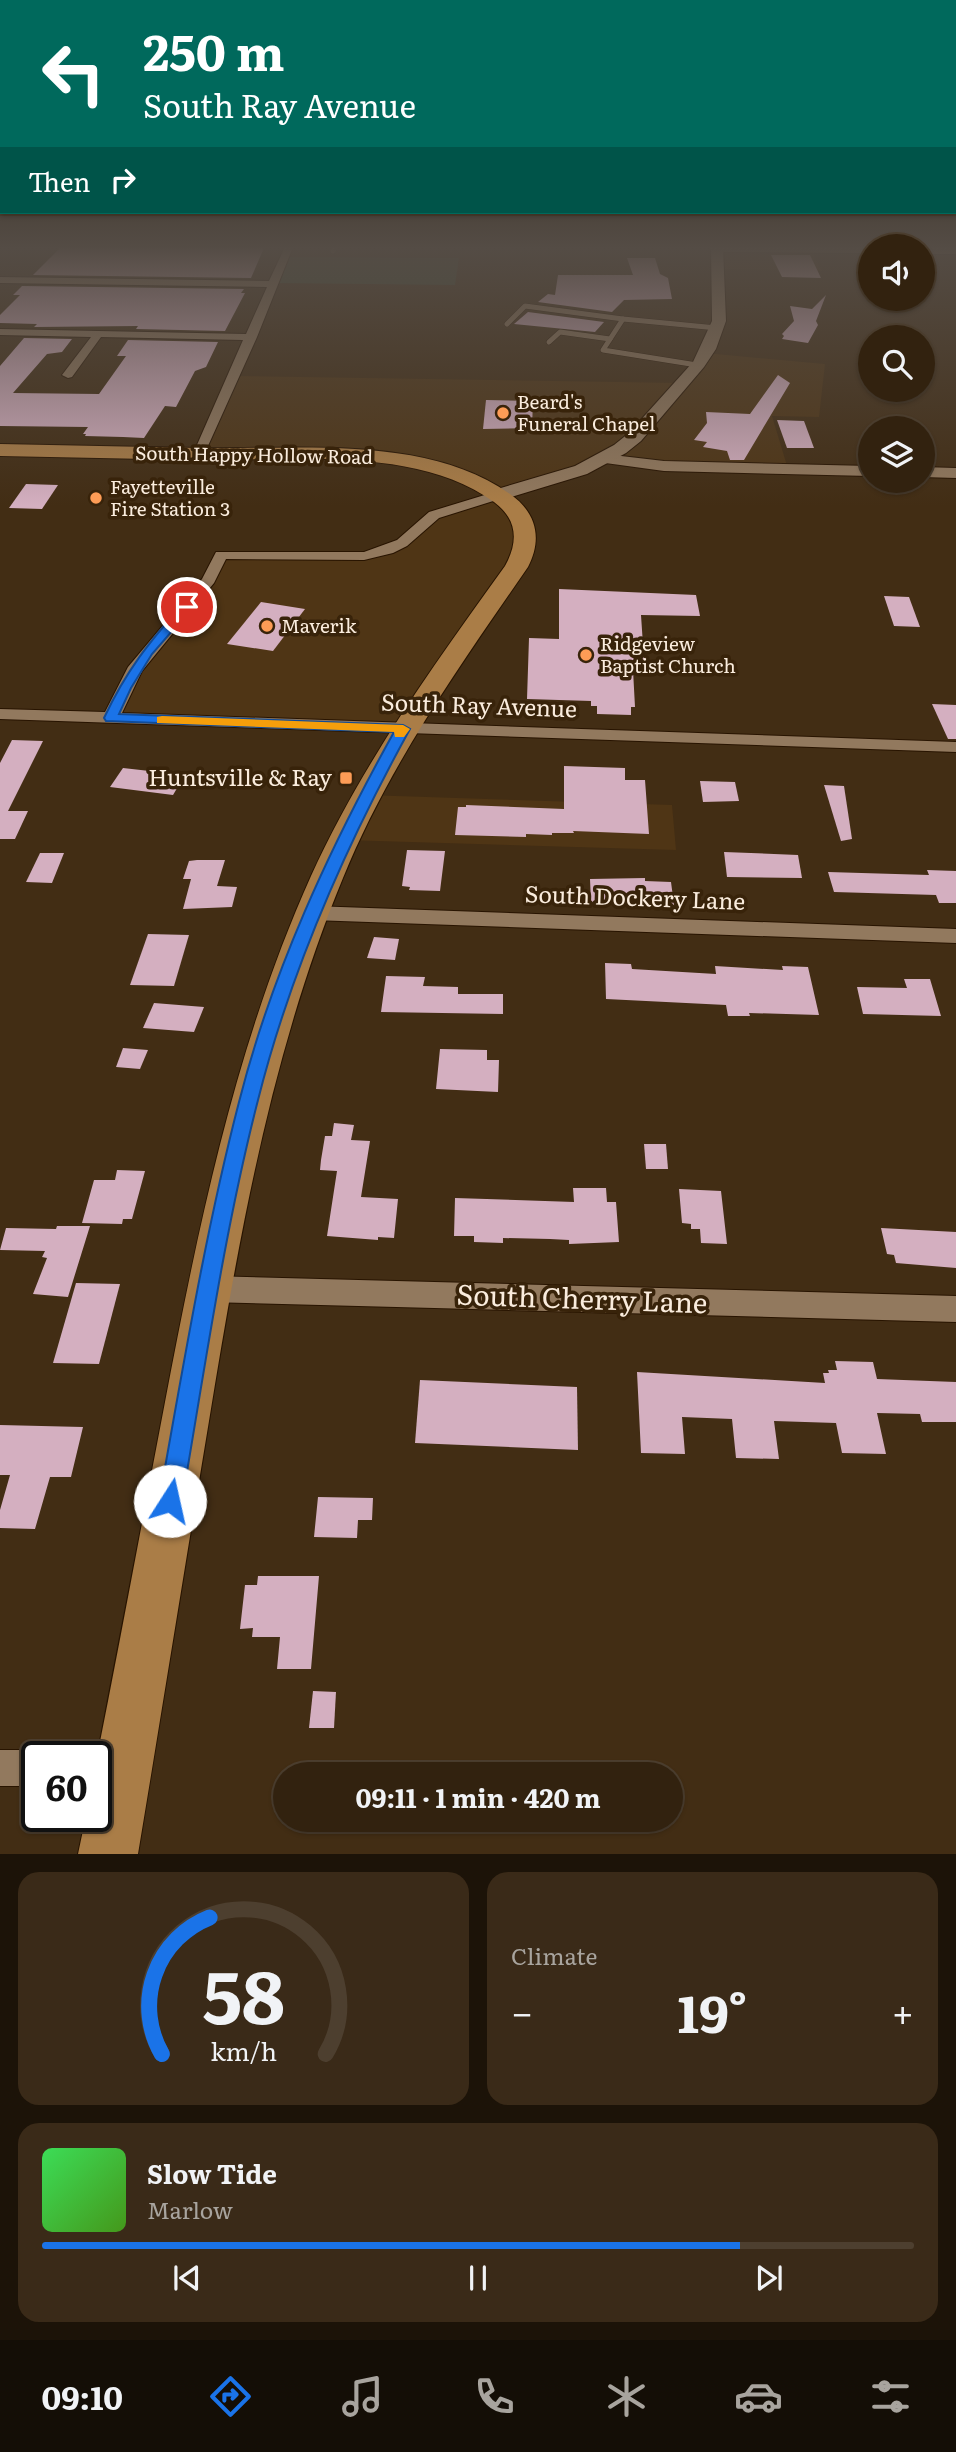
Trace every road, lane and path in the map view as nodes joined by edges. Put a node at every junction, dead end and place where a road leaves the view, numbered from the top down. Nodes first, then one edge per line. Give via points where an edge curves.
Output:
1 (74, 334) edge
2 (98, 334) junction
3 (253, 334) edge
4 (558, 334) edge
5 (571, 334) edge
6 (614, 334) edge
7 (715, 334) edge
8 (252, 337) junction
9 (610, 339) junction
10 (550, 341) dead end
11 (697, 365) junction
12 (68, 375) dead end
13 (0, 450) edge
14 (199, 454) junction
15 (604, 459) junction
16 (858, 471) edge
17 (935, 472) edge
18 (956, 473) edge
19 (501, 494) junction
20 (0, 714) edge
21 (111, 718) junction
22 (403, 729) junction
23 (956, 747) edge
24 (312, 913) junction
25 (956, 936) edge
26 (208, 1289) junction
27 (956, 1309) edge
28 (112, 1756) edge
29 (0, 1768) edge
30 (21, 1768) edge
31 (108, 1832) edge
32 (108, 1853) edge

1 - 2 street
2 - 8 street
2 - 12 street
3 - 8 street
4 - 10 lane
5 - 9 lane
6 - 9 lane
7 - 11 main road
8 - 14 street
9 - 11 lane via 603,350
11 - 15 main road via 635,437
13 - 14 main road, South Happy Hollow Road
14 - 19 main road, South Happy Hollow Road via 361,457 417,463 465,475
15 - 16 street via 664,466
15 - 19 main road via 549,482
17 - 18 street
19 - 21 street via 434,515 401,543 364,556 221,555 209,580 134,670
19 - 22 main road via 527,528 523,557
20 - 21 street, South Ray Avenue
21 - 22 street, South Ray Avenue
22 - 23 street, South Ray Avenue
22 - 24 main road via 362,802
24 - 25 street, South Dockery Lane
24 - 26 main road via 248,1100
26 - 27 street, South Cherry Lane
26 - 28 main road
29 - 30 street
31 - 32 main road

